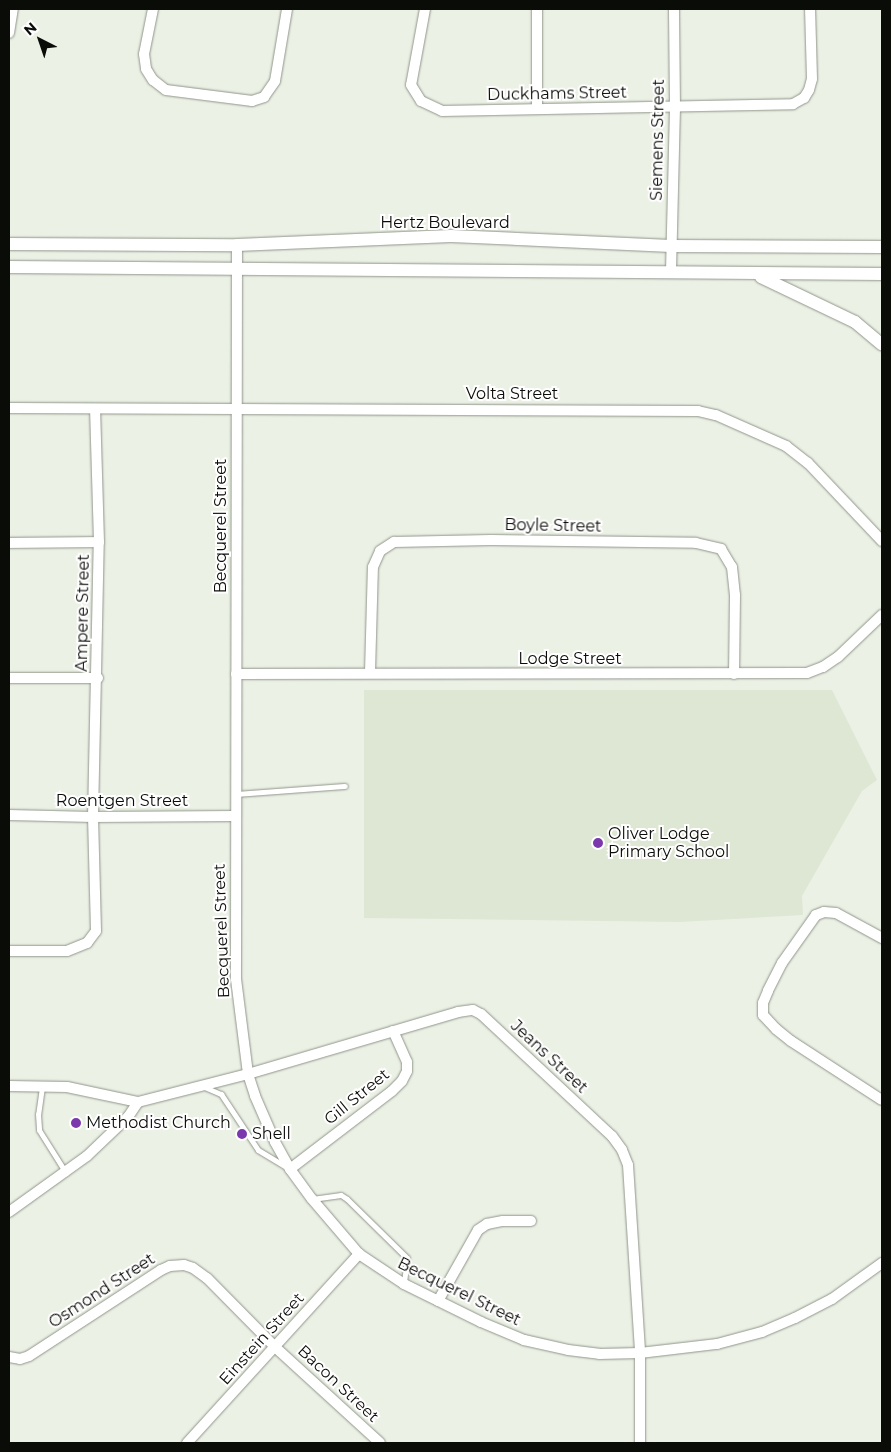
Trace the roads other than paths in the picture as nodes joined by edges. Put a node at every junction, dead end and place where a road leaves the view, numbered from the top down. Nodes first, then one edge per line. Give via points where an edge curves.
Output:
1 (13, 9) edge
2 (153, 9) edge
3 (287, 9) edge
4 (425, 9) edge
5 (537, 9) edge
6 (674, 9) edge
7 (810, 9) edge
8 (9, 33) edge
9 (675, 107) junction
10 (537, 109) junction
11 (9, 244) edge
12 (237, 245) junction
13 (671, 246) junction
14 (882, 247) edge
15 (9, 267) edge
16 (236, 270) junction
17 (671, 271) junction
18 (882, 274) edge
19 (757, 275) junction
20 (882, 345) edge
21 (9, 408) edge
22 (95, 409) junction
23 (236, 409) junction
24 (882, 540) edge
25 (99, 542) junction
26 (9, 543) edge
27 (882, 615) edge
28 (370, 672) junction
29 (236, 674) junction
30 (734, 674) junction
31 (9, 678) edge
32 (98, 678) junction
33 (345, 786) dead end
34 (234, 794) junction
35 (9, 815) edge
36 (235, 816) junction
37 (93, 817) junction
38 (882, 938) edge
39 (9, 951) edge
40 (393, 1031) junction
41 (248, 1074) junction
42 (9, 1086) edge
43 (201, 1086) junction
44 (42, 1087) junction
45 (882, 1100) edge
46 (138, 1102) junction
47 (290, 1169) junction
48 (66, 1174) junction
49 (312, 1200) junction
50 (9, 1212) edge
51 (531, 1221) dead end
52 (360, 1254) junction
53 (882, 1263) edge
54 (404, 1284) junction
55 (438, 1301) junction
56 (275, 1347) junction
57 (640, 1354) junction
58 (9, 1356) edge
59 (188, 1443) edge
60 (380, 1443) edge
61 (640, 1443) edge

1 - 8 street
2 - 3 street via 144,54 146,69 153,80 166,90 252,101 264,97 275,81
4 - 10 street, Duckhams Street via 411,85 420,101 442,111
5 - 10 street
6 - 9 street, Siemens Street
7 - 9 street, Duckhams Street via 812,79 804,98 793,104
9 - 10 street, Duckhams Street
9 - 13 street, Siemens Street
11 - 12 street, Hertz Boulevard
12 - 13 street, Hertz Boulevard via 452,236
12 - 16 street, Becquerel Street
13 - 14 street, Hertz Boulevard
13 - 17 street, Siemens Street
15 - 16 street
16 - 17 street
16 - 23 street, Becquerel Street
17 - 19 street
18 - 19 street
19 - 20 street via 855,322
21 - 22 street, Volta Street
22 - 23 street, Volta Street
22 - 25 street, Ampere Street
23 - 24 street, Volta Street via 698,411 716,415 786,446 808,463
23 - 29 street, Becquerel Street
25 - 26 street
25 - 32 street, Ampere Street
27 - 30 street, Lodge Street via 823,667 807,673
28 - 29 street, Lodge Street
28 - 30 street, Lodge Street
28 - 30 street, Boyle Street via 373,567 380,551 394,542 491,540 696,543 720,549 732,567
29 - 34 street, Becquerel Street
31 - 32 street
32 - 37 street, Ampere Street
33 - 34 lane
34 - 36 street, Becquerel Street
35 - 37 street, Roentgen Street
36 - 37 street, Roentgen Street
36 - 41 street, Becquerel Street via 236,979
37 - 39 street, Ampere Street via 96,931 92,938 78,949 67,951
38 - 45 street via 836,913 816,915 782,963 763,1003 763,1015 776,1029
40 - 41 street, Jeans Street
40 - 47 street, Gill Street via 407,1062 402,1080
40 - 57 street, Jeans Street via 473,1010 612,1136 628,1164
41 - 43 street, Jeans Street
41 - 47 street, Becquerel Street via 258,1104
42 - 44 street
43 - 46 street, Jeans Street
43 - 47 lane via 221,1094 258,1150
44 - 46 street via 90,1091
44 - 48 lane via 39,1130
46 - 48 street via 102,1144
47 - 49 street, Becquerel Street
48 - 50 street
49 - 52 street, Becquerel Street
49 - 54 lane via 341,1195 347,1198 407,1258
51 - 55 street via 503,1220 478,1230
52 - 54 street, Becquerel Street
52 - 56 street, Einstein Street
53 - 57 street, Becquerel Street via 832,1299 762,1332 717,1344
54 - 55 street, Becquerel Street
55 - 57 street, Becquerel Street via 524,1340 599,1354
56 - 58 street, Osmond Street via 207,1278 178,1264 161,1270 29,1356 20,1359
56 - 59 street, Einstein Street
56 - 60 street, Bacon Street
57 - 61 street

